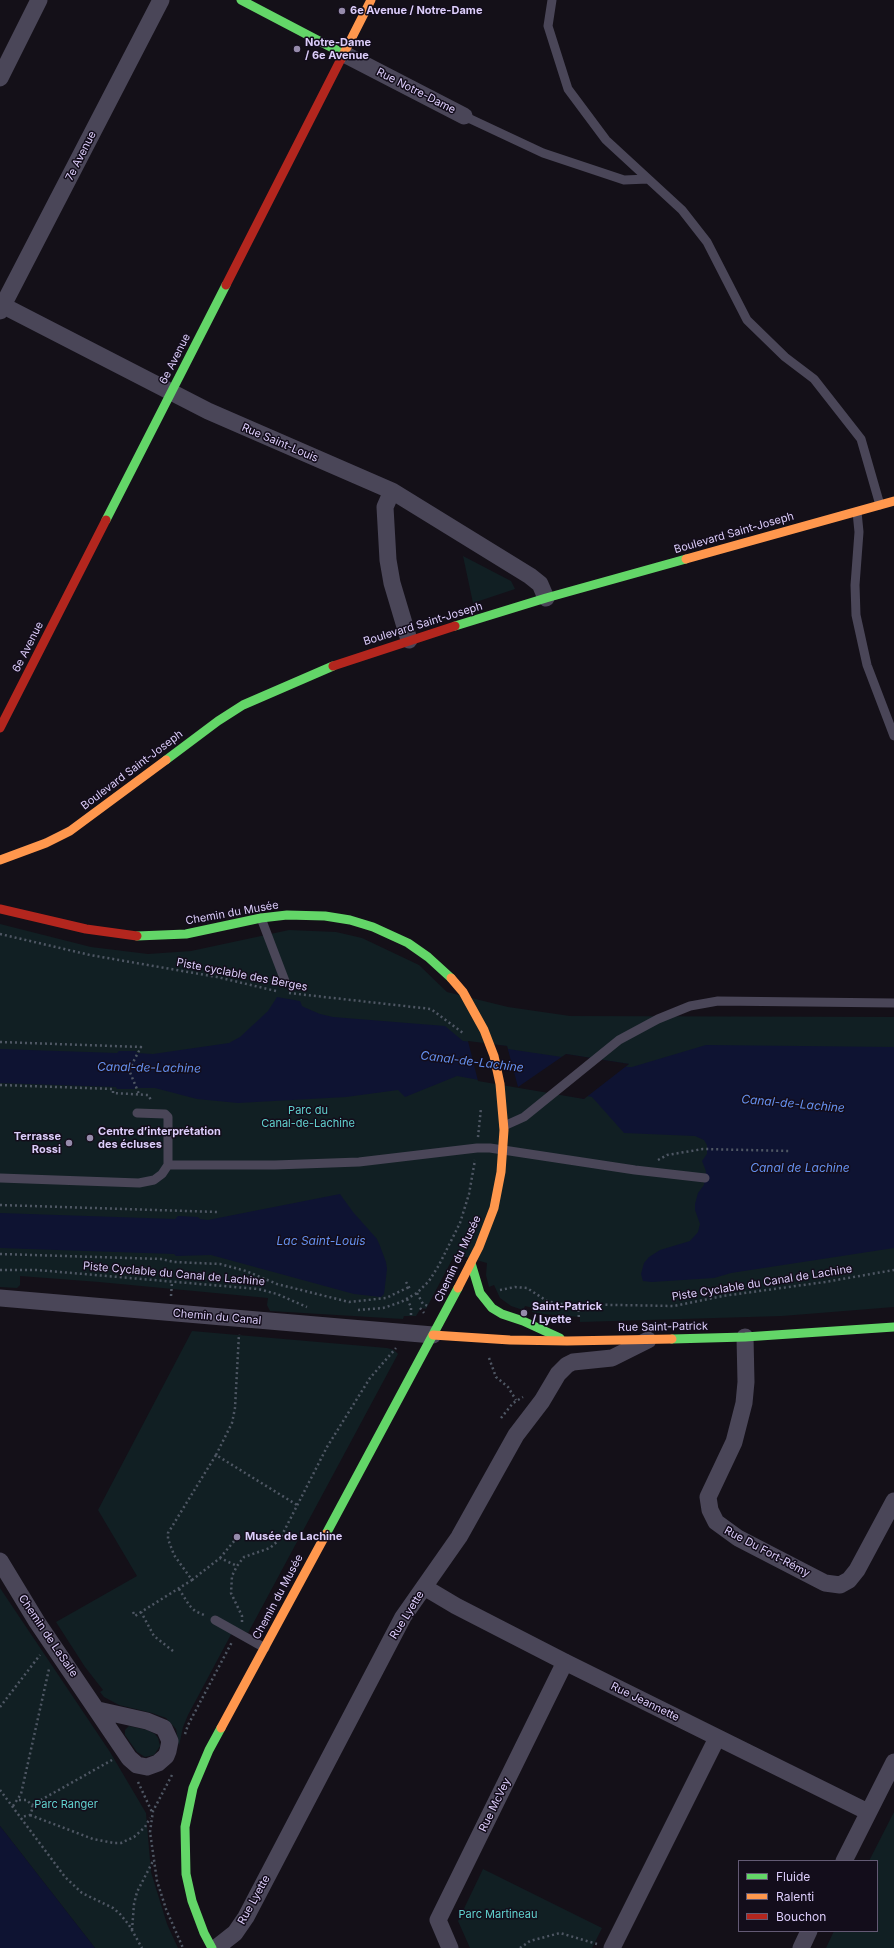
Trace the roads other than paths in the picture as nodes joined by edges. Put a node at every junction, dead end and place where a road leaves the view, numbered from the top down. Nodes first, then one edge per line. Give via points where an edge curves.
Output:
1 (39, 0) edge
2 (161, 0) edge
3 (241, 0) edge
4 (371, 0) edge
5 (552, 0) edge
6 (344, 54) junction
7 (0, 78) edge
8 (464, 116) joint
9 (648, 179) junction
10 (1, 307) edge
11 (171, 392) junction
12 (392, 491) junction
13 (894, 501) edge
14 (880, 506) junction
15 (857, 512) junction
16 (546, 598) junction
17 (409, 640) junction
18 (0, 728) edge
19 (894, 736) edge
20 (0, 860) edge
21 (0, 909) edge
22 (261, 918) junction
23 (285, 981) dead end
24 (894, 1003) edge
25 (137, 1113) dead end
26 (504, 1126) junction
27 (503, 1149) junction
28 (168, 1165) junction
29 (0, 1178) edge
30 (705, 1178) dead end
31 (471, 1263) junction
32 (0, 1298) edge
33 (894, 1327) edge
34 (433, 1335) junction
35 (745, 1337) junction
36 (649, 1339) junction
37 (567, 1341) junction
38 (894, 1502) edge
39 (0, 1561) edge
40 (424, 1587) junction
41 (215, 1620) dead end
42 (265, 1648) junction
43 (566, 1662) junction
44 (98, 1710) dead end
45 (717, 1738) junction
46 (894, 1762) edge
47 (868, 1812) junction
48 (844, 1860) edge
49 (809, 1932) edge
50 (608, 1947) edge
51 (212, 1948) edge
52 (216, 1948) edge
53 (450, 1948) edge
54 (801, 1948) edge

1 - 7 street
2 - 10 street, 7e Avenue
3 - 6 street, Rue Notre-Dame
4 - 6 street, 6e Avenue
5 - 9 lane via 548,26 568,89 606,140
6 - 8 street, Rue Notre-Dame
6 - 11 street, 6e Avenue
8 - 9 lane via 543,153 624,180
9 - 14 lane via 682,210 707,242 747,320 814,379 861,439
10 - 11 street, Rue Saint-Louis
11 - 12 street, Rue Saint-Louis via 242,427
11 - 18 street, 6e Avenue
12 - 16 street, Rue Saint-Louis via 530,576 540,584
12 - 17 street via 385,507 388,560
13 - 14 street, Boulevard Saint-Joseph
14 - 15 street, Boulevard Saint-Joseph
15 - 16 street, Boulevard Saint-Joseph
15 - 19 lane via 859,532 855,585 856,615 867,665
16 - 17 street, Boulevard Saint-Joseph
17 - 20 street, Boulevard Saint-Joseph via 317,672 243,705 153,768 78,827 46,843
21 - 22 street, Chemin du Musée via 86,929 136,936 186,934
22 - 23 lane
22 - 26 street, Chemin du Musée via 299,914 337,918 373,927 408,943 437,965 463,992 490,1043 500,1084
24 - 26 lane via 718,1001 690,1006 658,1019 619,1040 519,1120
25 - 28 lane via 167,1115
26 - 27 street, Chemin du Musée
27 - 28 lane via 476,1148 351,1162
27 - 30 lane
27 - 31 street, Chemin du Musée via 494,1208
28 - 29 lane via 154,1180 139,1183
31 - 34 street, Chemin du Musée
31 - 37 street via 482,1297 497,1312 524,1321
32 - 34 street, Chemin du Canal
33 - 35 street, Rue Saint-Patrick
34 - 37 street, Rue Saint-Patrick
34 - 42 street, Chemin du Musée
35 - 36 street, Rue Saint-Patrick
35 - 38 street, Rue Du Fort-Rémy via 744,1403 734,1442 708,1497 710,1510 716,1522 738,1538 825,1583 840,1585 849,1580 857,1570
36 - 37 street, Rue Saint-Patrick
36 - 40 street, Rue Lyette via 612,1358 584,1360 567,1365 558,1374 542,1401 516,1434 463,1531
39 - 44 street, Chemin de LaSalle via 37,1622
40 - 43 street, Rue Jeannette
40 - 52 street, Rue Lyette via 403,1617 246,1917 235,1933
41 - 42 lane
42 - 51 street, Chemin du Musée via 204,1760 186,1814 185,1858 192,1901
43 - 45 street, Rue Jeannette
43 - 53 street, Rue McVey via 438,1920
45 - 47 street, Rue Jeannette
45 - 50 street
46 - 47 street
47 - 48 street
49 - 54 street

